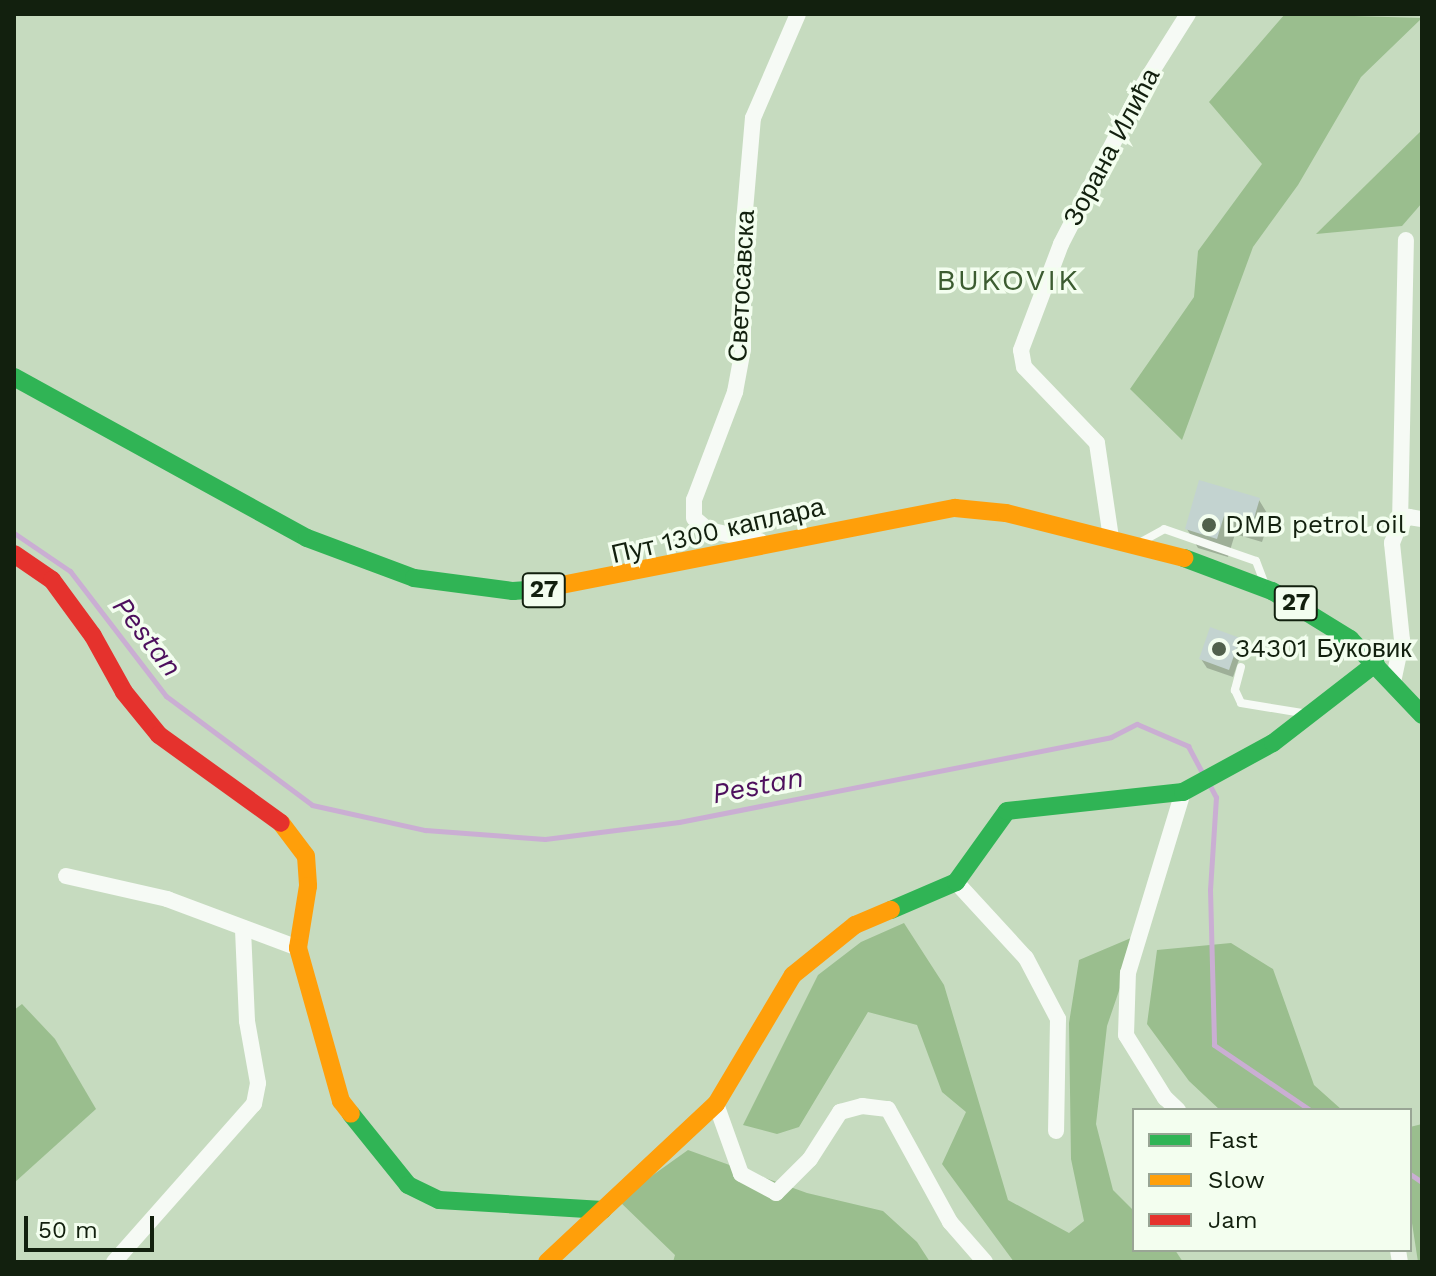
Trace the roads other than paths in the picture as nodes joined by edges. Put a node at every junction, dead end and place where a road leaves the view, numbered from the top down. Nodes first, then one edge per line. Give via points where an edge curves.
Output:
1 (798, 14) edge
2 (1188, 14) edge
3 (1406, 240) dead end
4 (14, 377) edge
5 (1422, 519) edge
6 (1400, 523) junction
7 (1111, 538) junction
8 (777, 545) junction
9 (14, 554) edge
10 (1376, 663) junction
11 (1241, 667) dead end
12 (1393, 682) junction
13 (1311, 714) junction
14 (1422, 715) edge
15 (1183, 792) junction
16 (66, 876) dead end
17 (956, 882) junction
18 (243, 928) junction
19 (298, 948) junction
20 (716, 1104) junction
21 (1176, 1108) edge
22 (1056, 1131) dead end
23 (603, 1210) junction
24 (114, 1262) edge
25 (547, 1262) edge
26 (985, 1262) edge

1 - 8 street, Светосавска via 753,118 743,234 743,349 735,392 694,500 694,518 708,530
2 - 7 street, Зорана Илића via 1142,87 1061,244 1021,350 1024,367 1097,443
3 - 6 street
4 - 8 street, Пут 1300 каплара / 27 via 307,538 414,578 513,591 569,588
5 - 6 street via 1409,517
6 - 12 street via 1392,543 1402,640
7 - 8 street, Пут 1300 каплара / 27 via 1006,513 955,508
7 - 10 street, Пут 1300 каплара / 27 via 1265,588 1317,615
9 - 19 street via 52,580 93,636 124,692 159,735 289,829 306,856 308,886
10 - 12 street, Пут 1300 каплара / 27
10 - 13 street
11 - 13 lane via 1235,690 1241,703
12 - 14 street, Пут 1300 каплара / 27
13 - 15 street via 1240,764
15 - 17 street via 1007,811
15 - 21 street via 1128,973 1126,1035
16 - 18 street via 167,899
17 - 20 street via 855,925 793,975
17 - 22 street via 1026,958 1058,1019
18 - 19 street
18 - 24 street via 247,1021 258,1083 254,1104
19 - 23 street via 341,1101 408,1185 439,1200
20 - 23 street
20 - 26 street via 741,1174 776,1193 810,1159 840,1112 862,1106 888,1109 950,1222
23 - 25 street

